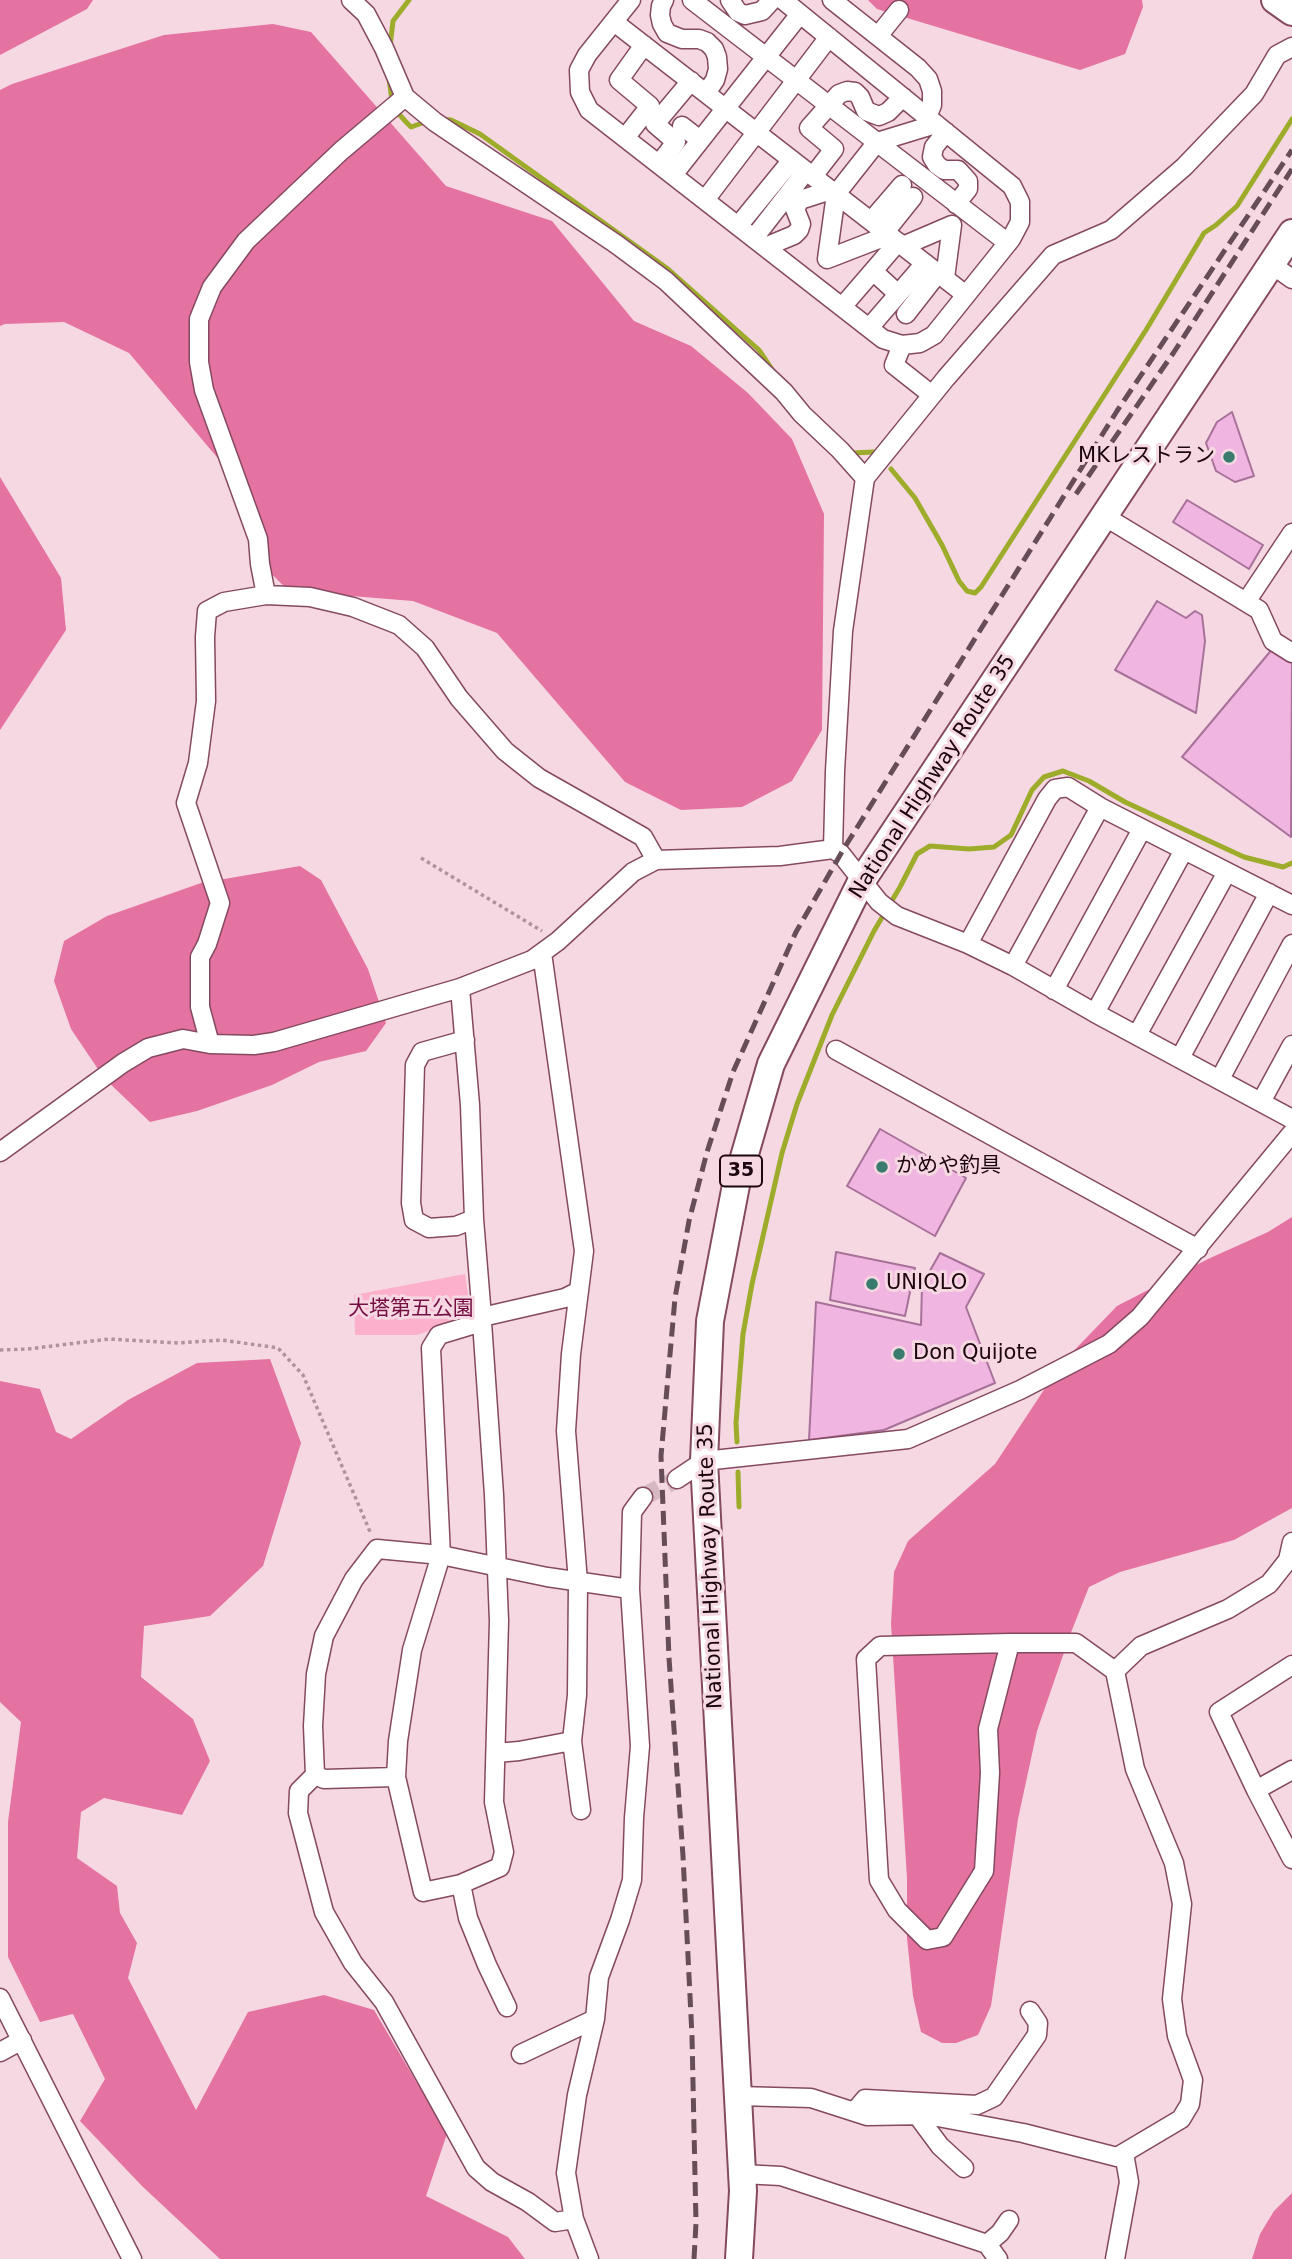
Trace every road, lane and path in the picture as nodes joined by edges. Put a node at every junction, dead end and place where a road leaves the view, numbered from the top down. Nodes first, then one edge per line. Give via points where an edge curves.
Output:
1 (351, 0) edge
2 (631, 0) edge
3 (664, 0) edge
4 (692, 0) edge
5 (730, 0) edge
6 (772, 0) edge
7 (784, 0) edge
8 (832, 0) edge
9 (1275, 0) edge
10 (900, 10) dead end
11 (1292, 12) edge
12 (800, 14) junction
13 (614, 22) junction
14 (877, 36) junction
15 (829, 37) junction
16 (644, 45) junction
17 (1292, 47) edge
18 (765, 57) junction
19 (796, 80) junction
20 (691, 81) junction
21 (706, 93) junction
22 (405, 97) junction
23 (903, 97) junction
24 (828, 105) junction
25 (725, 108) junction
26 (936, 124) junction
27 (682, 126) dead end
28 (757, 132) junction
29 (625, 138) junction
30 (700, 140) junction
31 (877, 142) junction
32 (804, 169) junction
33 (666, 170) junction
34 (834, 192) junction
35 (901, 199) dead end
36 (705, 200) junction
37 (956, 204) junction
38 (738, 226) junction
39 (1292, 233) edge
40 (889, 235) junction
41 (759, 242) junction
42 (1007, 243) junction
43 (873, 271) junction
44 (936, 272) junction
45 (1282, 272) edge
46 (898, 294) junction
47 (966, 295) junction
48 (842, 307) junction
49 (917, 310) dead end
50 (869, 328) junction
51 (902, 345) junction
52 (932, 395) junction
53 (865, 478) junction
54 (1104, 516) junction
55 (1292, 533) edge
56 (266, 595) junction
57 (1246, 602) junction
58 (1292, 653) edge
59 (1100, 807) junction
60 (1142, 829) junction
61 (833, 849) junction
62 (1184, 850) junction
63 (421, 858) dead end
64 (656, 860) junction
65 (1227, 872) junction
66 (861, 882) junction
67 (1285, 899) edge
68 (558, 941) junction
69 (968, 944) junction
70 (1292, 944) edge
71 (542, 953) junction
72 (1013, 967) junction
73 (460, 988) junction
74 (1054, 990) junction
75 (1095, 1013) junction
76 (1137, 1035) junction
77 (464, 1040) junction
78 (209, 1044) junction
79 (1292, 1045) edge
80 (836, 1050) dead end
81 (1180, 1058) junction
82 (1220, 1079) junction
83 (1262, 1102) junction
84 (1292, 1119) edge
85 (1292, 1133) edge
86 (0, 1152) edge
87 (474, 1219) junction
88 (1198, 1249) junction
89 (579, 1291) junction
90 (482, 1319) junction
91 (0, 1350) edge
92 (704, 1461) junction
93 (677, 1479) tunnel mouth
94 (643, 1497) tunnel mouth
95 (1292, 1542) edge
96 (377, 1549) junction
97 (441, 1555) junction
98 (497, 1567) junction
99 (578, 1581) junction
100 (631, 1589) junction
101 (1010, 1643) junction
102 (1292, 1665) edge
103 (1115, 1671) junction
104 (572, 1741) junction
105 (496, 1753) junction
106 (1292, 1770) edge
107 (315, 1775) junction
108 (396, 1777) junction
109 (1256, 1790) junction
110 (581, 1811) dead end
111 (1292, 1859) edge
112 (461, 1884) junction
113 (0, 1998) edge
114 (507, 2007) dead end
115 (1030, 2011) dead end
116 (596, 2019) junction
117 (22, 2040) junction
118 (0, 2052) edge
119 (521, 2054) dead end
120 (738, 2096) junction
121 (854, 2112) junction
122 (917, 2115) junction
123 (1124, 2152) junction
124 (964, 2168) dead end
125 (742, 2174) junction
126 (574, 2219) junction
127 (1009, 2220) dead end
128 (986, 2244) junction
129 (132, 2259) edge
130 (589, 2259) edge
131 (739, 2259) edge
132 (998, 2259) edge
133 (1115, 2259) edge

1 - 22 street via 366,14
2 - 13 street
3 - 21 street via 660,15 667,33 708,42 714,49 718,69
4 - 18 street
5 - 6 street via 738,12 753,15
7 - 12 street
8 - 14 street
9 - 11 highway
10 - 14 street
12 - 15 street
12 - 18 street
13 - 16 street
13 - 29 street via 579,70 580,92 589,110
14 - 26 street via 928,79
15 - 19 street
15 - 23 street
16 - 20 street
16 - 29 street via 619,80 650,106
17 - 52 street via 1277,55 1254,94 1184,167 1111,230 1053,255
18 - 19 street
18 - 25 street
19 - 24 street
19 - 28 street
20 - 21 street
20 - 33 street via 655,124 676,142
21 - 25 street
22 - 53 street via 666,281 784,392
22 - 56 street via 246,241 212,287 200,319 204,390 258,539
23 - 24 street via 879,116 866,111 855,92 839,94
23 - 26 street
24 - 31 street
24 - 32 street via 809,128 834,149
25 - 28 street
25 - 30 street
26 - 31 street
26 - 37 street via 932,157 937,166 958,170 968,181
26 - 42 street via 1012,186 1020,202 1020,222
27 - 30 street
28 - 32 street
28 - 36 street
29 - 33 street
30 - 33 street
31 - 34 street
31 - 37 street
32 - 34 street
32 - 38 street via 755,192
32 - 41 street via 780,217
33 - 36 street
34 - 40 street
34 - 40 street via 827,259
34 - 41 street via 800,200 795,209 801,224 794,234
35 - 40 street
36 - 38 street
37 - 42 street
38 - 41 street
39 - 45 highway, National Highway Route 35 / 35
40 - 43 street
40 - 44 street
40 - 44 street via 952,225
41 - 48 street
42 - 47 street
43 - 46 street
43 - 48 street
44 - 46 street
44 - 47 street
44 - 49 street
45 - 54 highway, National Highway Route 35 / 35
46 - 50 street
47 - 51 street via 934,335
48 - 50 street
50 - 51 street
51 - 52 street via 894,365
52 - 53 street
53 - 61 street via 844,631
54 - 57 street
54 - 66 highway, National Highway Route 35 / 35
55 - 57 street
56 - 64 street via 342,604 399,625 425,648 459,698 505,751 539,778 643,837
56 - 78 street via 224,601 207,611 206,701 198,763 186,803 220,903 200,957 200,1007
57 - 58 street via 1259,611 1273,641
59 - 60 street
59 - 69 street via 1068,787 1055,789
59 - 72 street
60 - 62 street
60 - 74 street
61 - 64 street via 780,856
61 - 66 street
62 - 65 street
62 - 75 street
63 - 68 path
64 - 68 street via 634,872
65 - 67 street
65 - 76 street
66 - 69 street via 897,916
66 - 92 highway, National Highway Route 35 / 35 via 771,1065 736,1185 710,1321
67 - 81 street
68 - 71 street
69 - 72 street
70 - 82 street
71 - 73 street
71 - 89 street via 584,1251
72 - 74 street
73 - 77 street
73 - 78 street via 274,1042
74 - 75 street
75 - 76 street
76 - 81 street
77 - 87 street
77 - 87 street via 422,1052 415,1065 411,1203 414,1220 429,1227 456,1226
78 - 86 street via 183,1039 148,1048
79 - 83 street
80 - 88 street
81 - 82 street
82 - 83 street
83 - 84 street
85 - 88 street
87 - 90 street
88 - 92 street via 1140,1317 1109,1343 1020,1390 908,1439
89 - 90 street
89 - 99 street via 566,1431
90 - 97 street via 439,1335 431,1348
90 - 98 street
91 - 96 path via 109,1339 222,1340 278,1348 303,1375
92 - 93 street
92 - 120 highway, National Highway Route 35 / 35
94 - 100 street via 632,1511
95 - 103 street via 1288,1560 1269,1584 1228,1609 1141,1646
96 - 97 street
96 - 107 street via 354,1578 324,1636 316,1674
97 - 98 street
97 - 108 street via 412,1650
98 - 99 street
98 - 105 street
99 - 100 street
99 - 104 street
100 - 116 street via 640,1746 632,1880 599,1977
101 - 101 street via 880,1646 866,1660 879,1880 897,1910 927,1940 943,1937 984,1871 988,1729
101 - 103 street via 1076,1643
102 - 109 street via 1219,1712
103 - 123 street via 1135,1769 1174,1863 1182,1904 1172,1999 1177,2036 1194,2080 1190,2104 1181,2119
104 - 105 street
104 - 110 street
105 - 112 street via 494,1802 504,1852 500,1867
106 - 109 street
107 - 108 street via 324,1779
107 - 126 street via 299,1791 298,1813 329,1922 384,2002 475,2168 555,2222
108 - 112 street via 423,1892
109 - 111 street
112 - 114 street via 468,1918
113 - 117 street
115 - 121 street via 1038,2023 1037,2035 993,2097 977,2105 865,2099
116 - 119 street
116 - 126 street via 577,2095 566,2173
117 - 118 street
117 - 129 street
120 - 121 street via 811,2098
120 - 125 highway, National Highway Route 35 / 35
121 - 122 street
122 - 123 street via 1023,2133 1117,2157
122 - 124 street
123 - 133 street via 1129,2182
125 - 128 street via 781,2176
125 - 131 highway, National Highway Route 35 / 35
126 - 130 street
127 - 128 street
128 - 132 street

